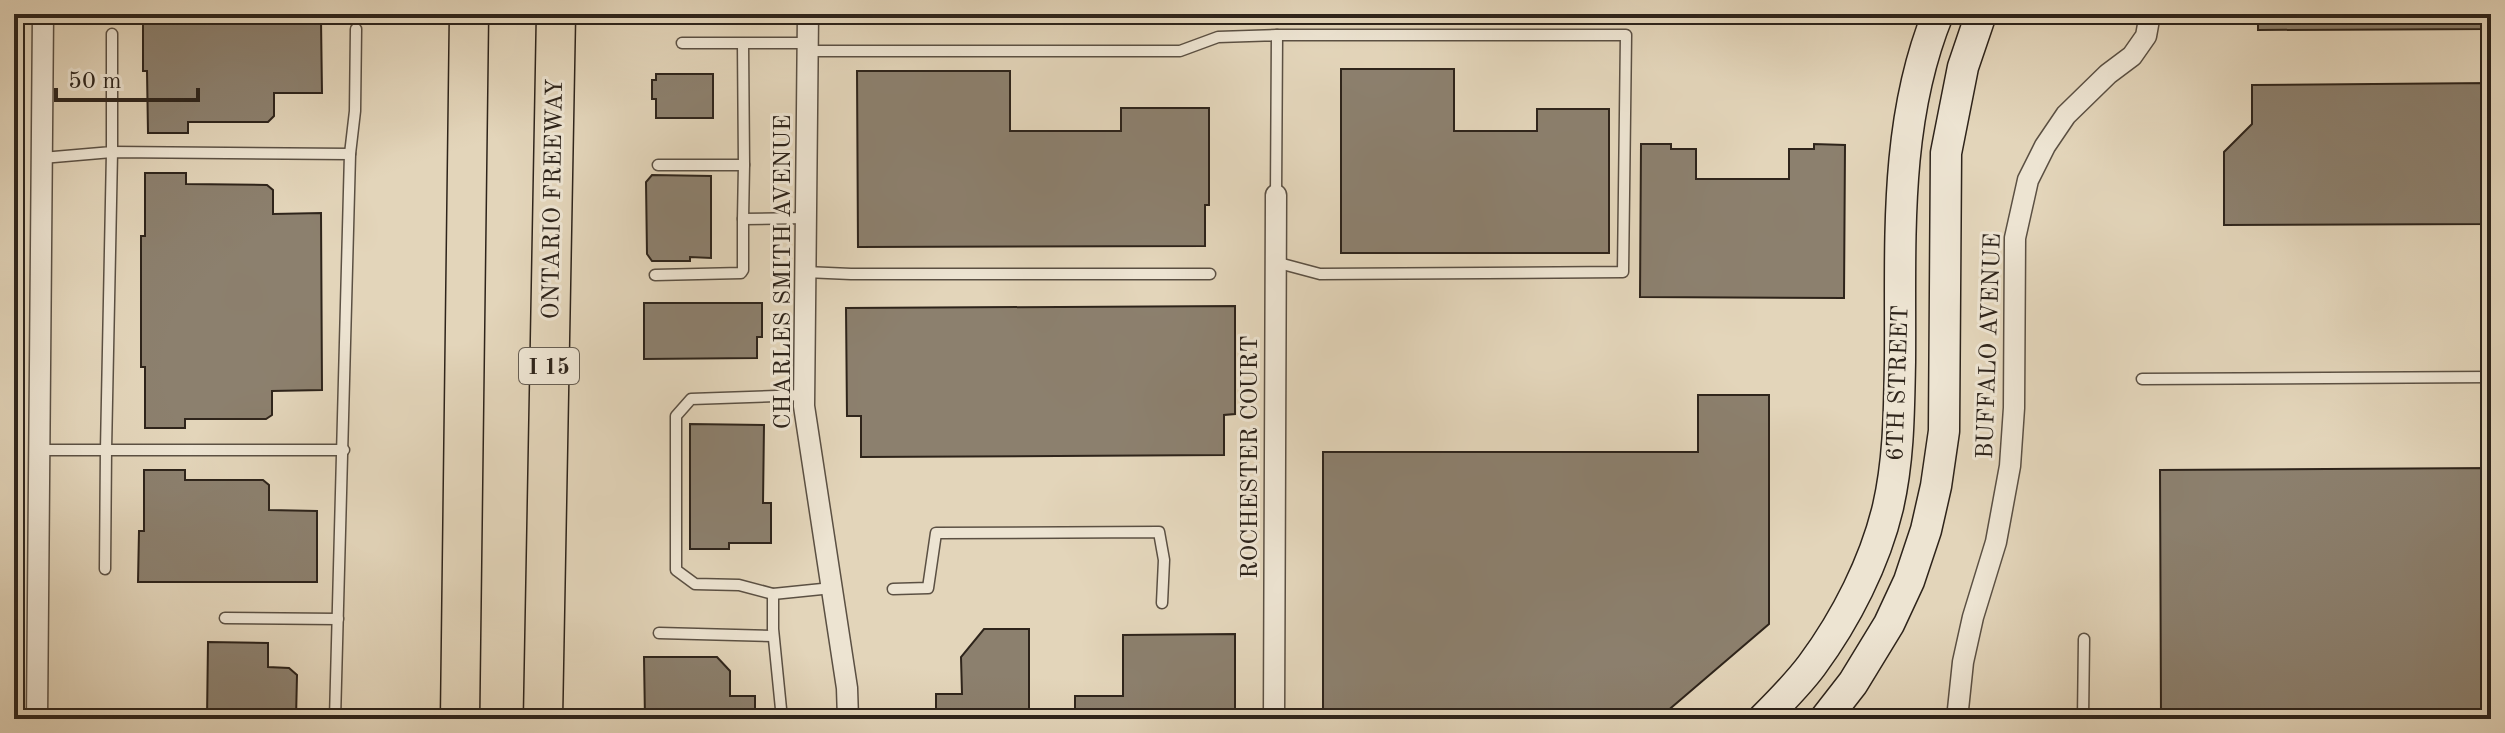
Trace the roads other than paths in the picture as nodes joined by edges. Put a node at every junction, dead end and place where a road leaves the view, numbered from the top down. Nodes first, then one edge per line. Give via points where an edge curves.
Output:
1 (43, 14) edge
2 (469, 14) edge
3 (556, 14) edge
4 (808, 14) edge
5 (1938, 14) edge
6 (1981, 14) edge
7 (2150, 14) edge
8 (356, 29) dead end
9 (112, 34) dead end
10 (1277, 35) junction
11 (682, 43) dead end
12 (743, 44) junction
13 (808, 47) junction
14 (112, 152) junction
15 (350, 154) junction
16 (42, 158) junction
17 (658, 165) dead end
18 (744, 165) junction
19 (1276, 195) joint
20 (806, 218) junction
21 (743, 219) junction
22 (1275, 262) junction
23 (805, 272) junction
24 (1210, 274) dead end
25 (655, 275) dead end
26 (2491, 377) edge
27 (2142, 379) dead end
28 (804, 395) junction
29 (39, 450) junction
30 (106, 450) junction
31 (344, 450) junction
32 (105, 569) dead end
33 (832, 588) junction
34 (893, 589) dead end
35 (773, 594) junction
36 (1162, 603) dead end
37 (225, 618) dead end
38 (338, 619) junction
39 (659, 633) dead end
40 (773, 636) junction
41 (2084, 639) dead end
42 (1834, 716) edge
43 (37, 719) edge
44 (335, 719) edge
45 (460, 719) edge
46 (543, 719) edge
47 (782, 719) edge
48 (848, 719) edge
49 (1274, 719) edge
50 (1763, 719) edge
51 (1957, 719) edge
52 (2083, 719) edge

1 - 16 street
2 - 45 highway
3 - 46 highway, ONTARIO FREEWAY / I 15
4 - 13 street, CHARLES SMITH AVENUE
5 - 50 main road, 6TH STREET via 1913,92 1905,140 1900,408 1888,509 1866,569 1833,634
6 - 42 main road, 6TH STREET via 1963,67 1946,153 1944,431 1936,486 1909,581
7 - 51 street, BUFFALO AVENUE via 2146,36 2132,56 2066,115 2028,180 2015,238 2010,466 1996,542 1963,662
8 - 15 lane
9 - 14 lane
10 - 13 lane via 1218,37 1180,51
10 - 19 lane
10 - 22 lane via 1626,35 1623,272 1320,274
11 - 12 lane
12 - 13 lane
12 - 18 lane
13 - 20 street, CHARLES SMITH AVENUE
14 - 15 lane
14 - 16 lane
14 - 30 lane
15 - 31 lane
16 - 29 street
17 - 18 lane
18 - 21 lane
19 - 22 street, ROCHESTER COURT
20 - 21 lane
20 - 23 street, CHARLES SMITH AVENUE
21 - 25 lane via 741,273
22 - 49 street, ROCHESTER COURT
23 - 24 lane
23 - 28 street, CHARLES SMITH AVENUE
26 - 27 lane
28 - 33 street, CHARLES SMITH AVENUE
28 - 35 lane via 691,399 676,416 676,570 695,584 739,585
29 - 30 lane
29 - 43 street
30 - 31 lane
30 - 32 lane
31 - 38 lane
33 - 35 lane
33 - 48 street, CHARLES SMITH AVENUE
34 - 36 lane via 928,588 936,533 1159,532
35 - 40 lane
37 - 38 lane
38 - 44 lane
39 - 40 lane
40 - 47 lane
41 - 52 lane

